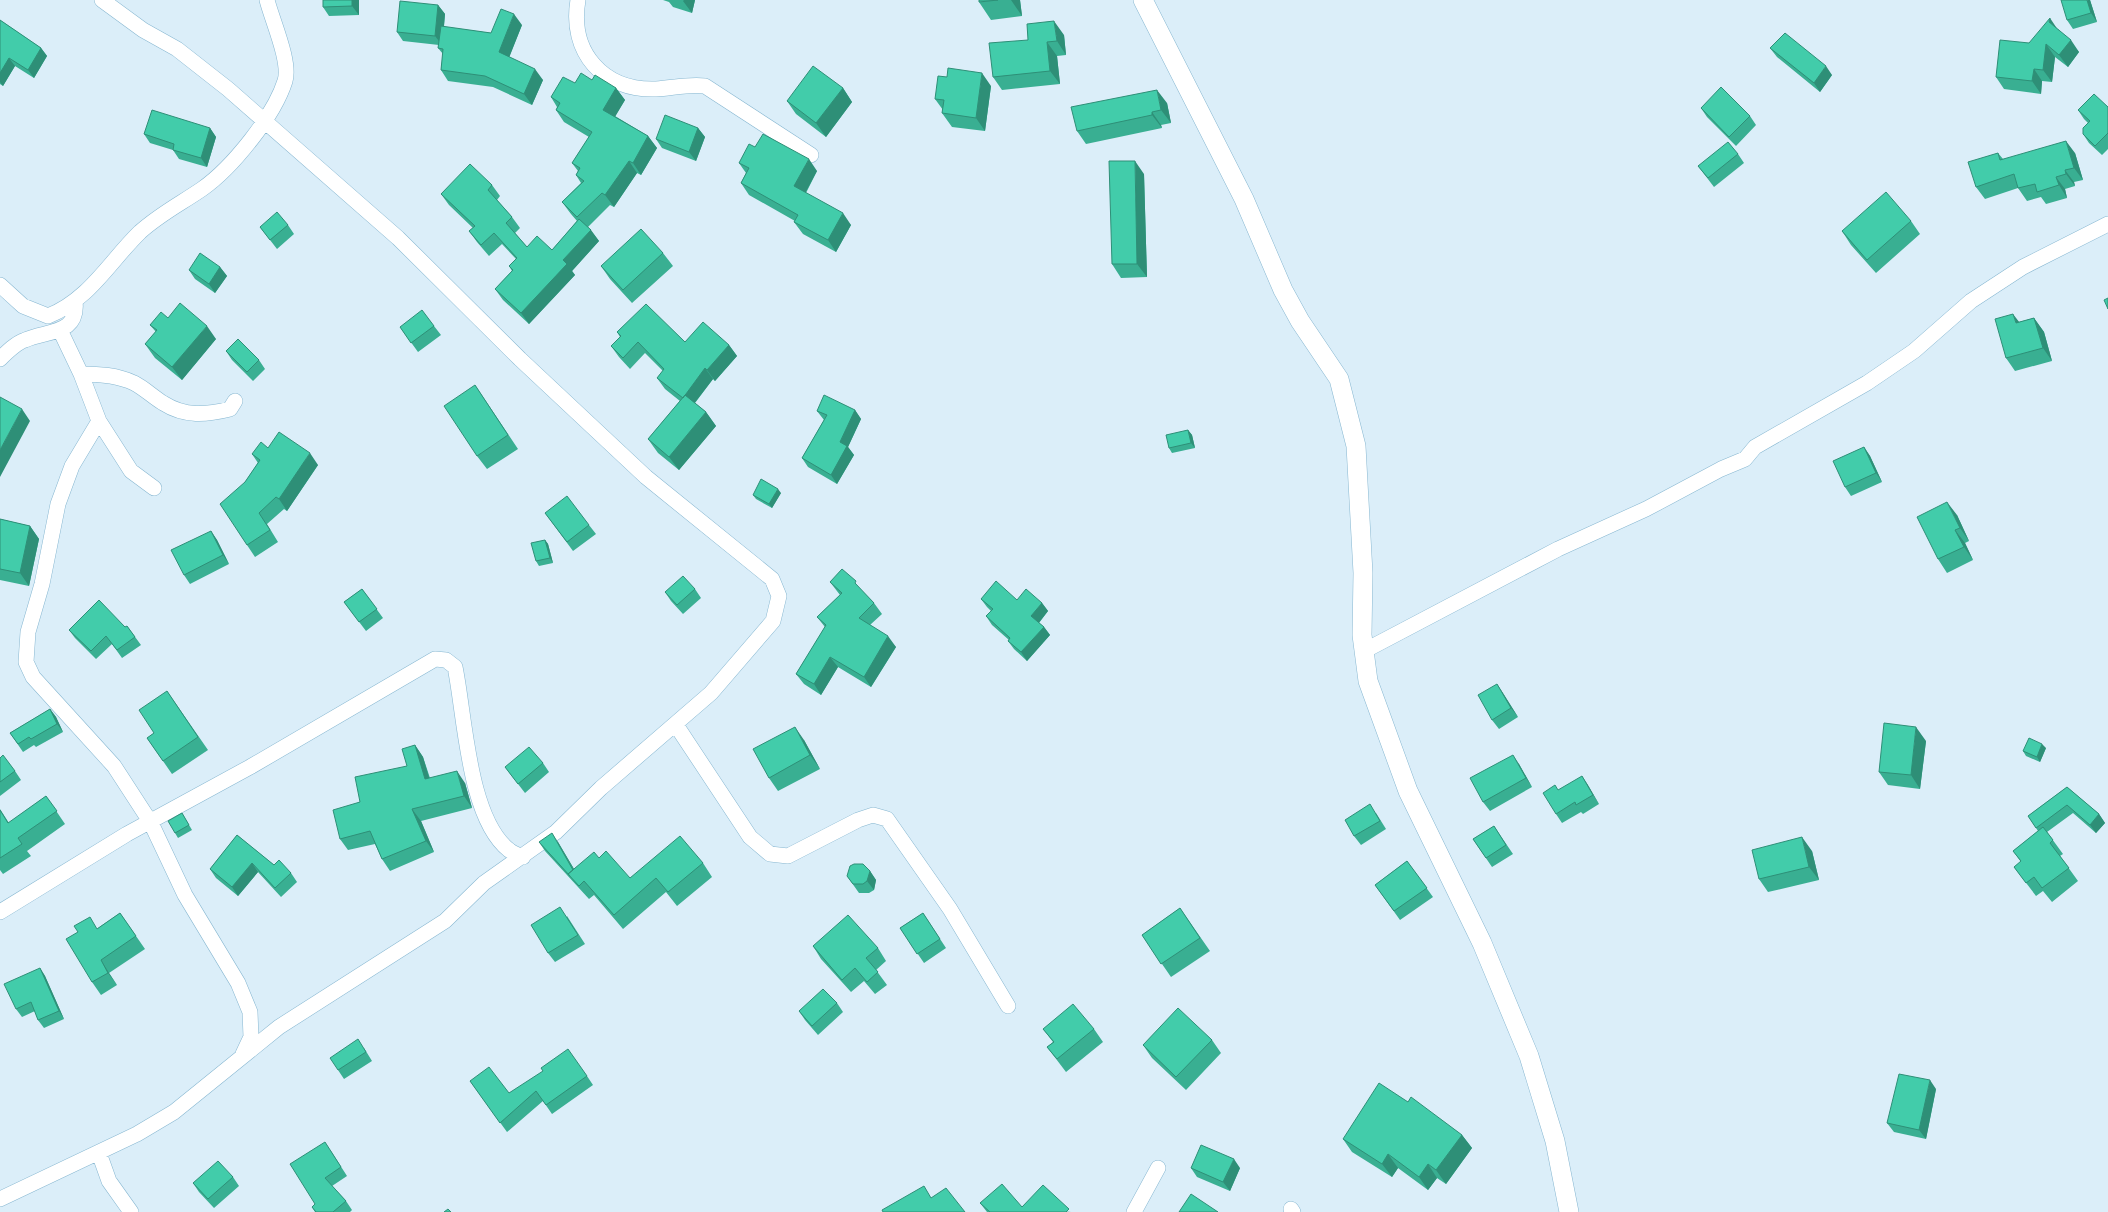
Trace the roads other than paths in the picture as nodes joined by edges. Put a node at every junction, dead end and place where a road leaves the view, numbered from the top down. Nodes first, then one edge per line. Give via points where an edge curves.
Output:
1 (102, 0) edge
2 (267, 0) edge
3 (578, 0) edge
4 (1143, 0) edge
5 (264, 121) junction
6 (811, 155) dead end
7 (2108, 224) edge
8 (0, 285) edge
9 (75, 301) junction
10 (60, 330) junction
11 (0, 359) edge
12 (81, 374) junction
13 (235, 401) dead end
14 (99, 421) junction
15 (154, 488) dead end
16 (1364, 651) junction
17 (676, 725) junction
18 (151, 823) junction
19 (522, 857) junction
20 (0, 912) edge
21 (1008, 1006) dead end
22 (240, 1060) junction
23 (99, 1153) junction
24 (1158, 1168) dead end
25 (0, 1200) edge
26 (131, 1212) edge
27 (1134, 1212) edge
28 (1569, 1212) edge

1 - 5 street via 143,30 177,49
2 - 5 street via 285,60 286,79
3 - 6 street via 577,36 592,64 618,84 655,89 689,84 706,86
4 - 16 street via 1244,199 1283,290 1339,379 1356,446
5 - 9 street via 220,174 163,212
5 - 17 street via 398,238 646,477 772,579 779,596 773,621 711,694
7 - 16 street via 2022,267 1971,302 1906,356 1867,383 1755,447 1745,459 1558,549
8 - 9 street via 23,306 48,316 64,310
9 - 10 street via 74,318 69,326
10 - 11 street via 22,341
10 - 12 street
12 - 13 street via 118,377 135,383 164,404 184,413 206,415 230,409
12 - 14 street
14 - 15 street via 131,471
14 - 18 street via 72,466 58,504 42,584 28,632 26,662 33,677 114,766
16 - 28 street via 1368,682 1408,791 1482,943 1529,1056 1555,1141
17 - 19 street via 556,832
17 - 21 street via 750,837 770,854 788,856 873,815 887,819 950,909
18 - 19 street via 435,659 446,660 455,667 467,754 492,831 509,850
18 - 20 street via 127,834
18 - 22 street via 185,895 238,983 250,1012 252,1037
19 - 22 street via 484,883 444,920 279,1027
22 - 23 street via 174,1112
23 - 25 street
23 - 26 street via 109,1181
24 - 27 street

